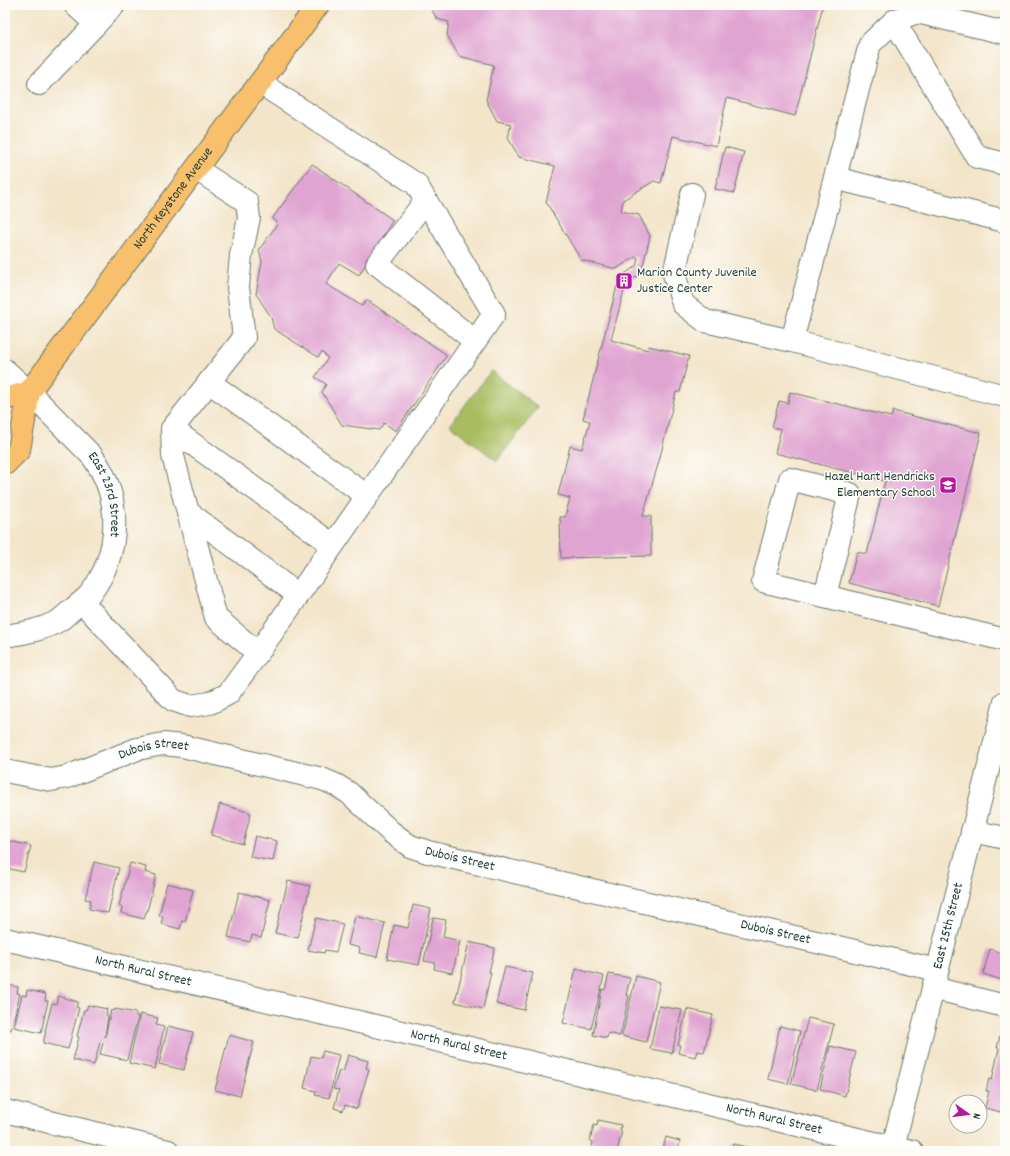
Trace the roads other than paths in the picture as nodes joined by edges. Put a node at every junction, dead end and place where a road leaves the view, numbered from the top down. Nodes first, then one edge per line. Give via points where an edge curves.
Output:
1 (75, 5) edge
2 (114, 5) edge
3 (318, 5) edge
4 (894, 21) junction
5 (96, 24) junction
6 (1005, 33) edge
7 (260, 83) junction
8 (39, 84) dead end
9 (1005, 164) edge
10 (196, 169) junction
11 (835, 178) junction
12 (692, 194) dead end
13 (426, 200) junction
14 (1005, 221) edge
15 (475, 341) junction
16 (792, 341) junction
17 (5, 370) edge
18 (209, 382) junction
19 (30, 392) junction
20 (1005, 396) edge
21 (5, 399) edge
22 (172, 429) junction
23 (5, 464) edge
24 (367, 496) junction
25 (188, 512) junction
26 (333, 545) junction
27 (298, 595) junction
28 (825, 596) junction
29 (82, 602) junction
30 (5, 636) edge
31 (1005, 640) edge
32 (258, 653) junction
33 (1005, 702) edge
34 (5, 771) edge
35 (972, 831) junction
36 (1005, 838) edge
37 (5, 939) edge
38 (935, 979) junction
39 (1005, 1006) edge
40 (5, 1111) edge
41 (899, 1150) edge
42 (168, 1151) edge

1 - 5 street
2 - 5 street
3 - 7 main road, North Keystone Avenue
4 - 6 street via 917,12
4 - 9 street via 977,157
4 - 11 street via 870,44
5 - 8 street
7 - 10 main road, North Keystone Avenue
7 - 13 street via 416,184
10 - 18 street via 247,202 249,218 241,255 238,287 244,338
10 - 19 main road, North Keystone Avenue
11 - 14 street
11 - 16 street
12 - 16 street via 674,274 684,304 706,321
13 - 15 street via 494,314
13 - 15 street via 377,264
15 - 24 street
16 - 20 street
17 - 19 street, East 23rd Street
18 - 22 street
18 - 24 street
19 - 21 main road
19 - 23 main road, North Keystone Avenue via 19,450
19 - 29 street, East 23rd Street via 95,460 107,482 115,511 113,540 108,560 100,578
22 - 25 street via 173,456
22 - 26 street
24 - 26 street
25 - 27 street
25 - 32 street via 216,618
26 - 27 street
27 - 32 street
28 - 28 street via 763,581 790,479 850,494
28 - 31 street
29 - 30 street, East 23rd Street via 68,614 32,632
29 - 32 street via 173,700 190,706 210,703 228,694
33 - 35 street, East 25th Street
34 - 38 street, Dubois Street via 51,780 67,777 137,750 163,744 182,746 322,779 336,785 349,793 410,846 428,852
35 - 36 street
35 - 38 street, East 25th Street
37 - 41 street, North Rural Street
38 - 39 street, Dubois Street
38 - 41 street, East 25th Street
40 - 42 street

